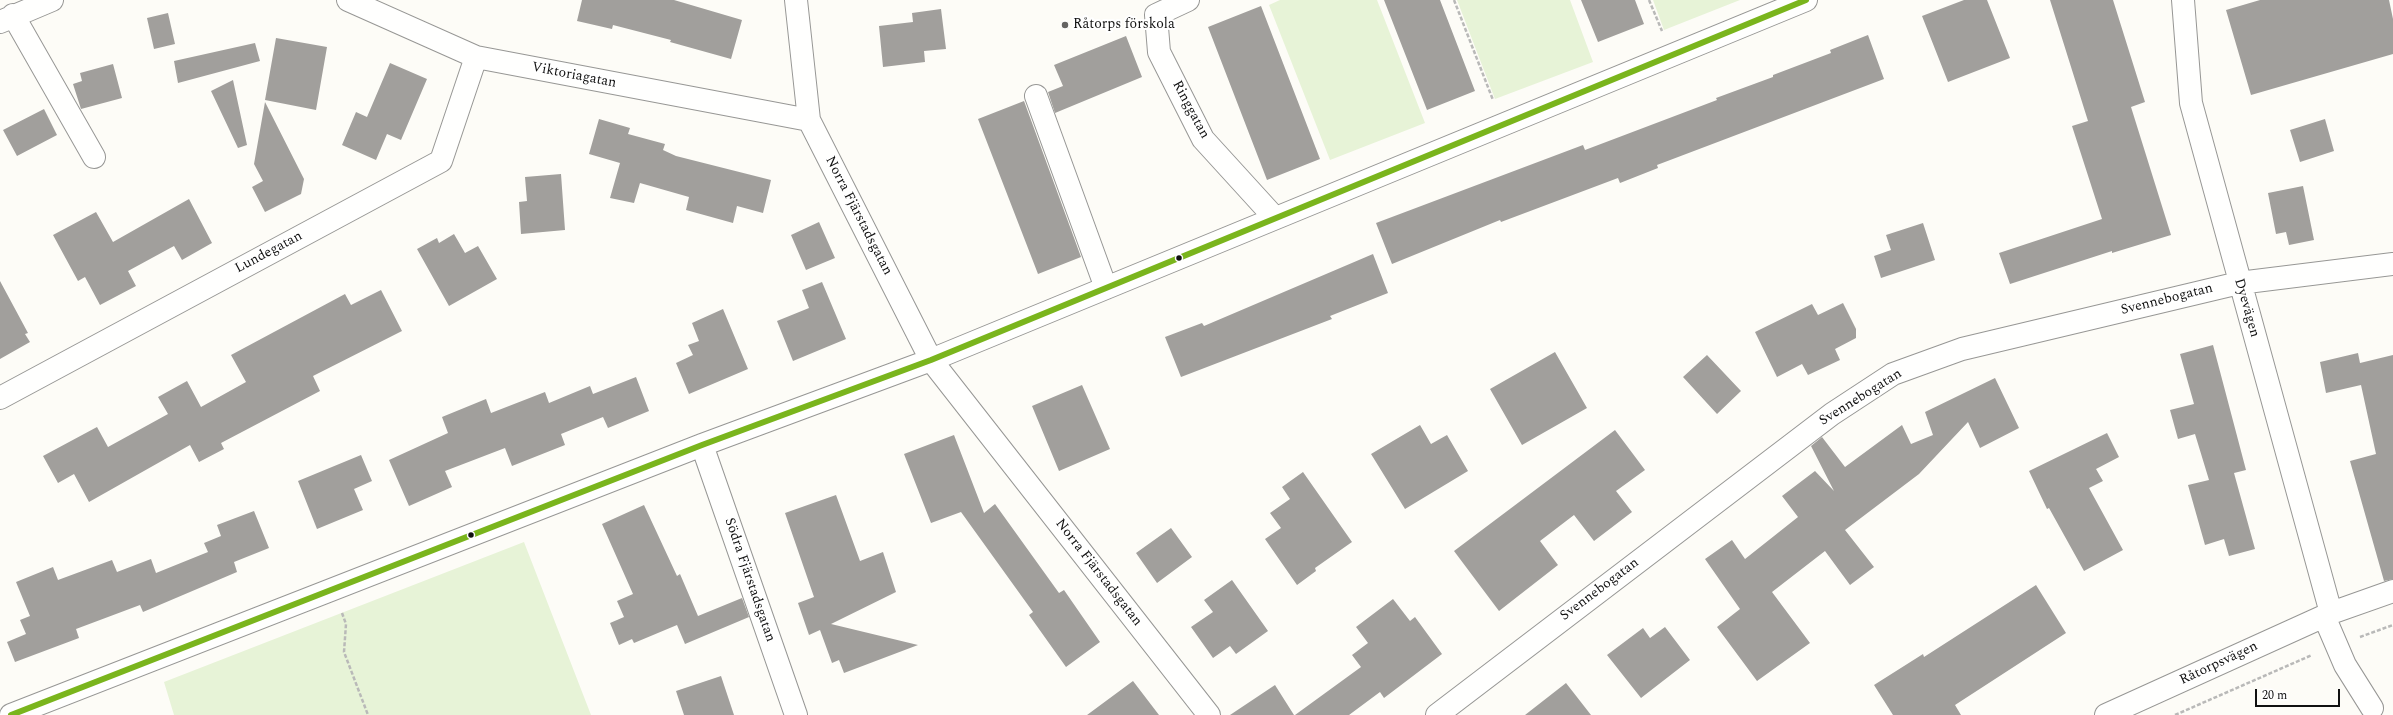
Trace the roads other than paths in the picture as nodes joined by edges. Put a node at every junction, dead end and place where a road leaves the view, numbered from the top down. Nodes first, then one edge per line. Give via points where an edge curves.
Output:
1 (52, 0) edge
2 (348, 0) edge
3 (796, 0) edge
4 (1188, 0) edge
5 (1806, 0) edge
6 (2183, 0) edge
7 (6, 18) edge
8 (476, 57) junction
9 (1036, 96) dead end
10 (809, 120) junction
11 (94, 157) dead end
12 (1275, 218) junction
13 (2393, 264) edge
14 (2239, 282) junction
15 (1106, 288) junction
16 (931, 360) junction
17 (0, 398) edge
18 (702, 445) junction
19 (2393, 591) edge
20 (2328, 614) junction
21 (2372, 708) dead end
22 (11, 715) edge
23 (796, 715) edge
24 (1209, 715) edge
25 (1437, 715) edge
26 (2106, 715) edge

1 - 7 street
2 - 8 street, Viktoriagatan
3 - 10 street, Norra Fjärstadsgatan
4 - 12 street, Ringgatan via 1156,15 1159,52 1203,139
5 - 12 street
6 - 14 street, Dyevägen via 2191,103
7 - 11 street
8 - 10 street, Viktoriagatan
8 - 17 street, Lundegatan via 441,161
9 - 15 street
10 - 16 street, Norra Fjärstadsgatan
12 - 15 street
13 - 14 street, Svennebogatan
14 - 20 street, Dyevägen
14 - 25 street, Svennebogatan via 1962,349 1893,374 1832,414
15 - 16 street
16 - 18 street
16 - 24 street, Norra Fjärstadsgatan
18 - 22 street
18 - 23 street, Södra Fjärstadsgatan
19 - 20 street, Råtorpsvägen
20 - 21 street, Dyevägen via 2336,645 2345,665
20 - 26 street, Råtorpsvägen

